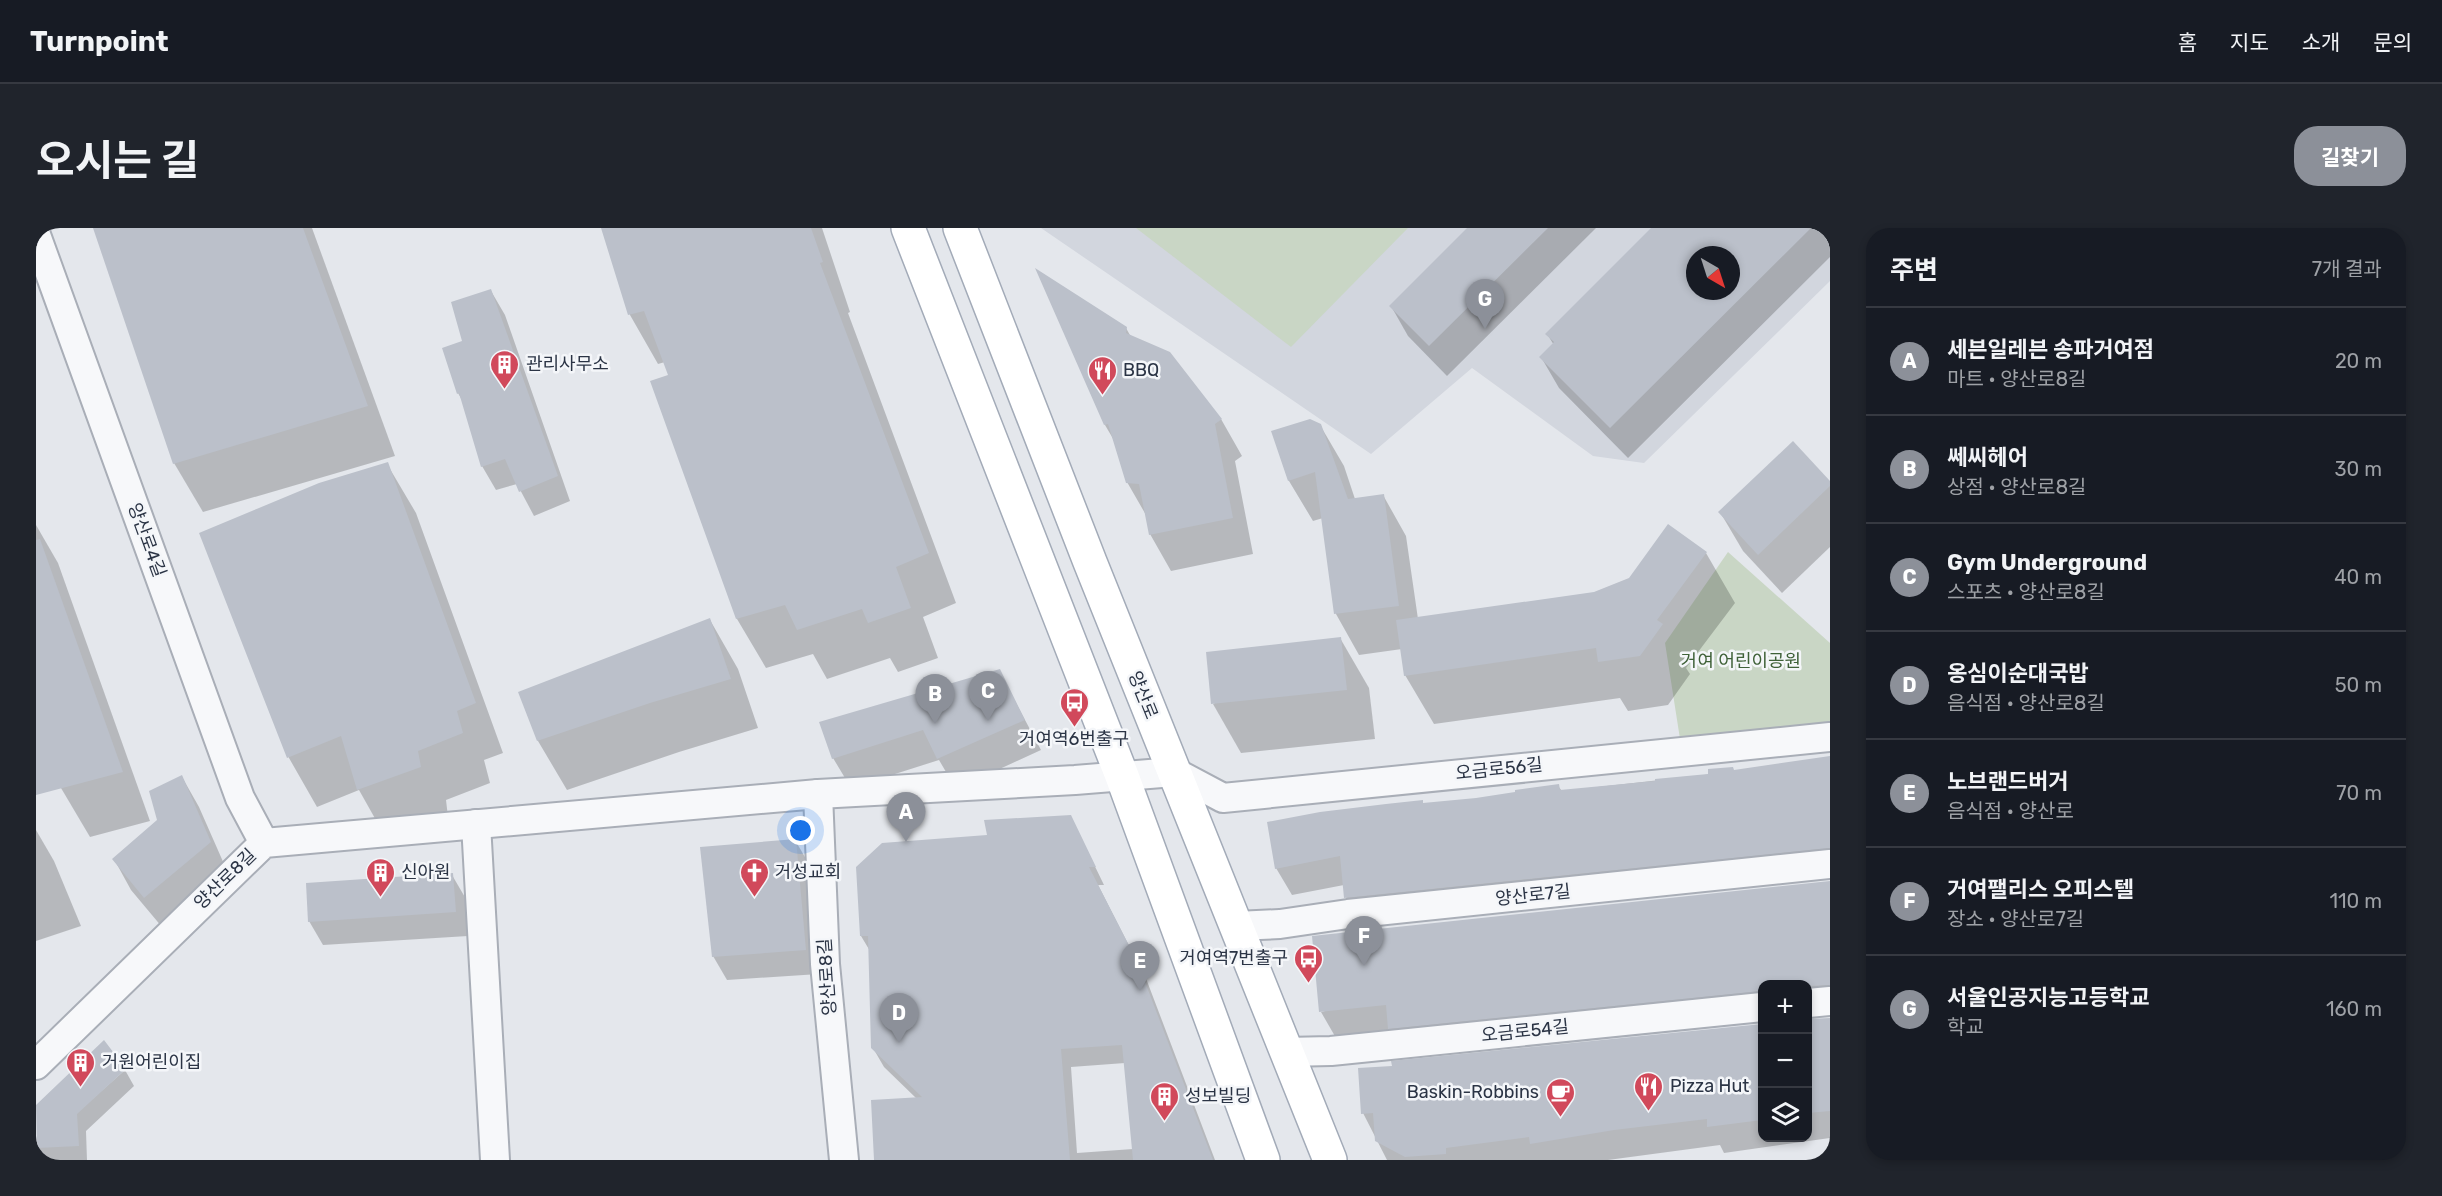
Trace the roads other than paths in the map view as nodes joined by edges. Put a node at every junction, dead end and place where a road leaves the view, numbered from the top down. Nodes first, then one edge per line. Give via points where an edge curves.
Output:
1 (908, 228) edge
2 (960, 228) edge
3 (36, 235) edge
4 (1830, 737) edge
5 (1174, 772) junction
6 (1122, 776) junction
7 (818, 794) junction
8 (476, 824) junction
9 (264, 843) junction
10 (1830, 864) edge
11 (1236, 926) junction
12 (1830, 1001) edge
13 (1812, 1003) edge
14 (1758, 1007) edge
15 (1286, 1052) junction
16 (36, 1065) edge
17 (495, 1160) edge
18 (844, 1160) edge
19 (1263, 1160) edge
20 (1330, 1160) edge

1 - 6 main road
2 - 5 main road, 양산로
3 - 9 street, 양산로4길 via 240,798
4 - 5 street, 오금로56길 via 1223,798
5 - 6 street, 양산로8길
5 - 11 main road, 양산로
6 - 7 street, 양산로8길
6 - 19 main road
7 - 8 street, 양산로8길
7 - 18 street, 양산로8길 via 825,964
8 - 9 street, 양산로8길
8 - 17 street
9 - 16 street, 양산로8길
10 - 11 street, 양산로7길
11 - 15 main road, 양산로
12 - 13 street
14 - 15 street, 오금로54길 via 1331,1051
15 - 20 main road, 양산로

